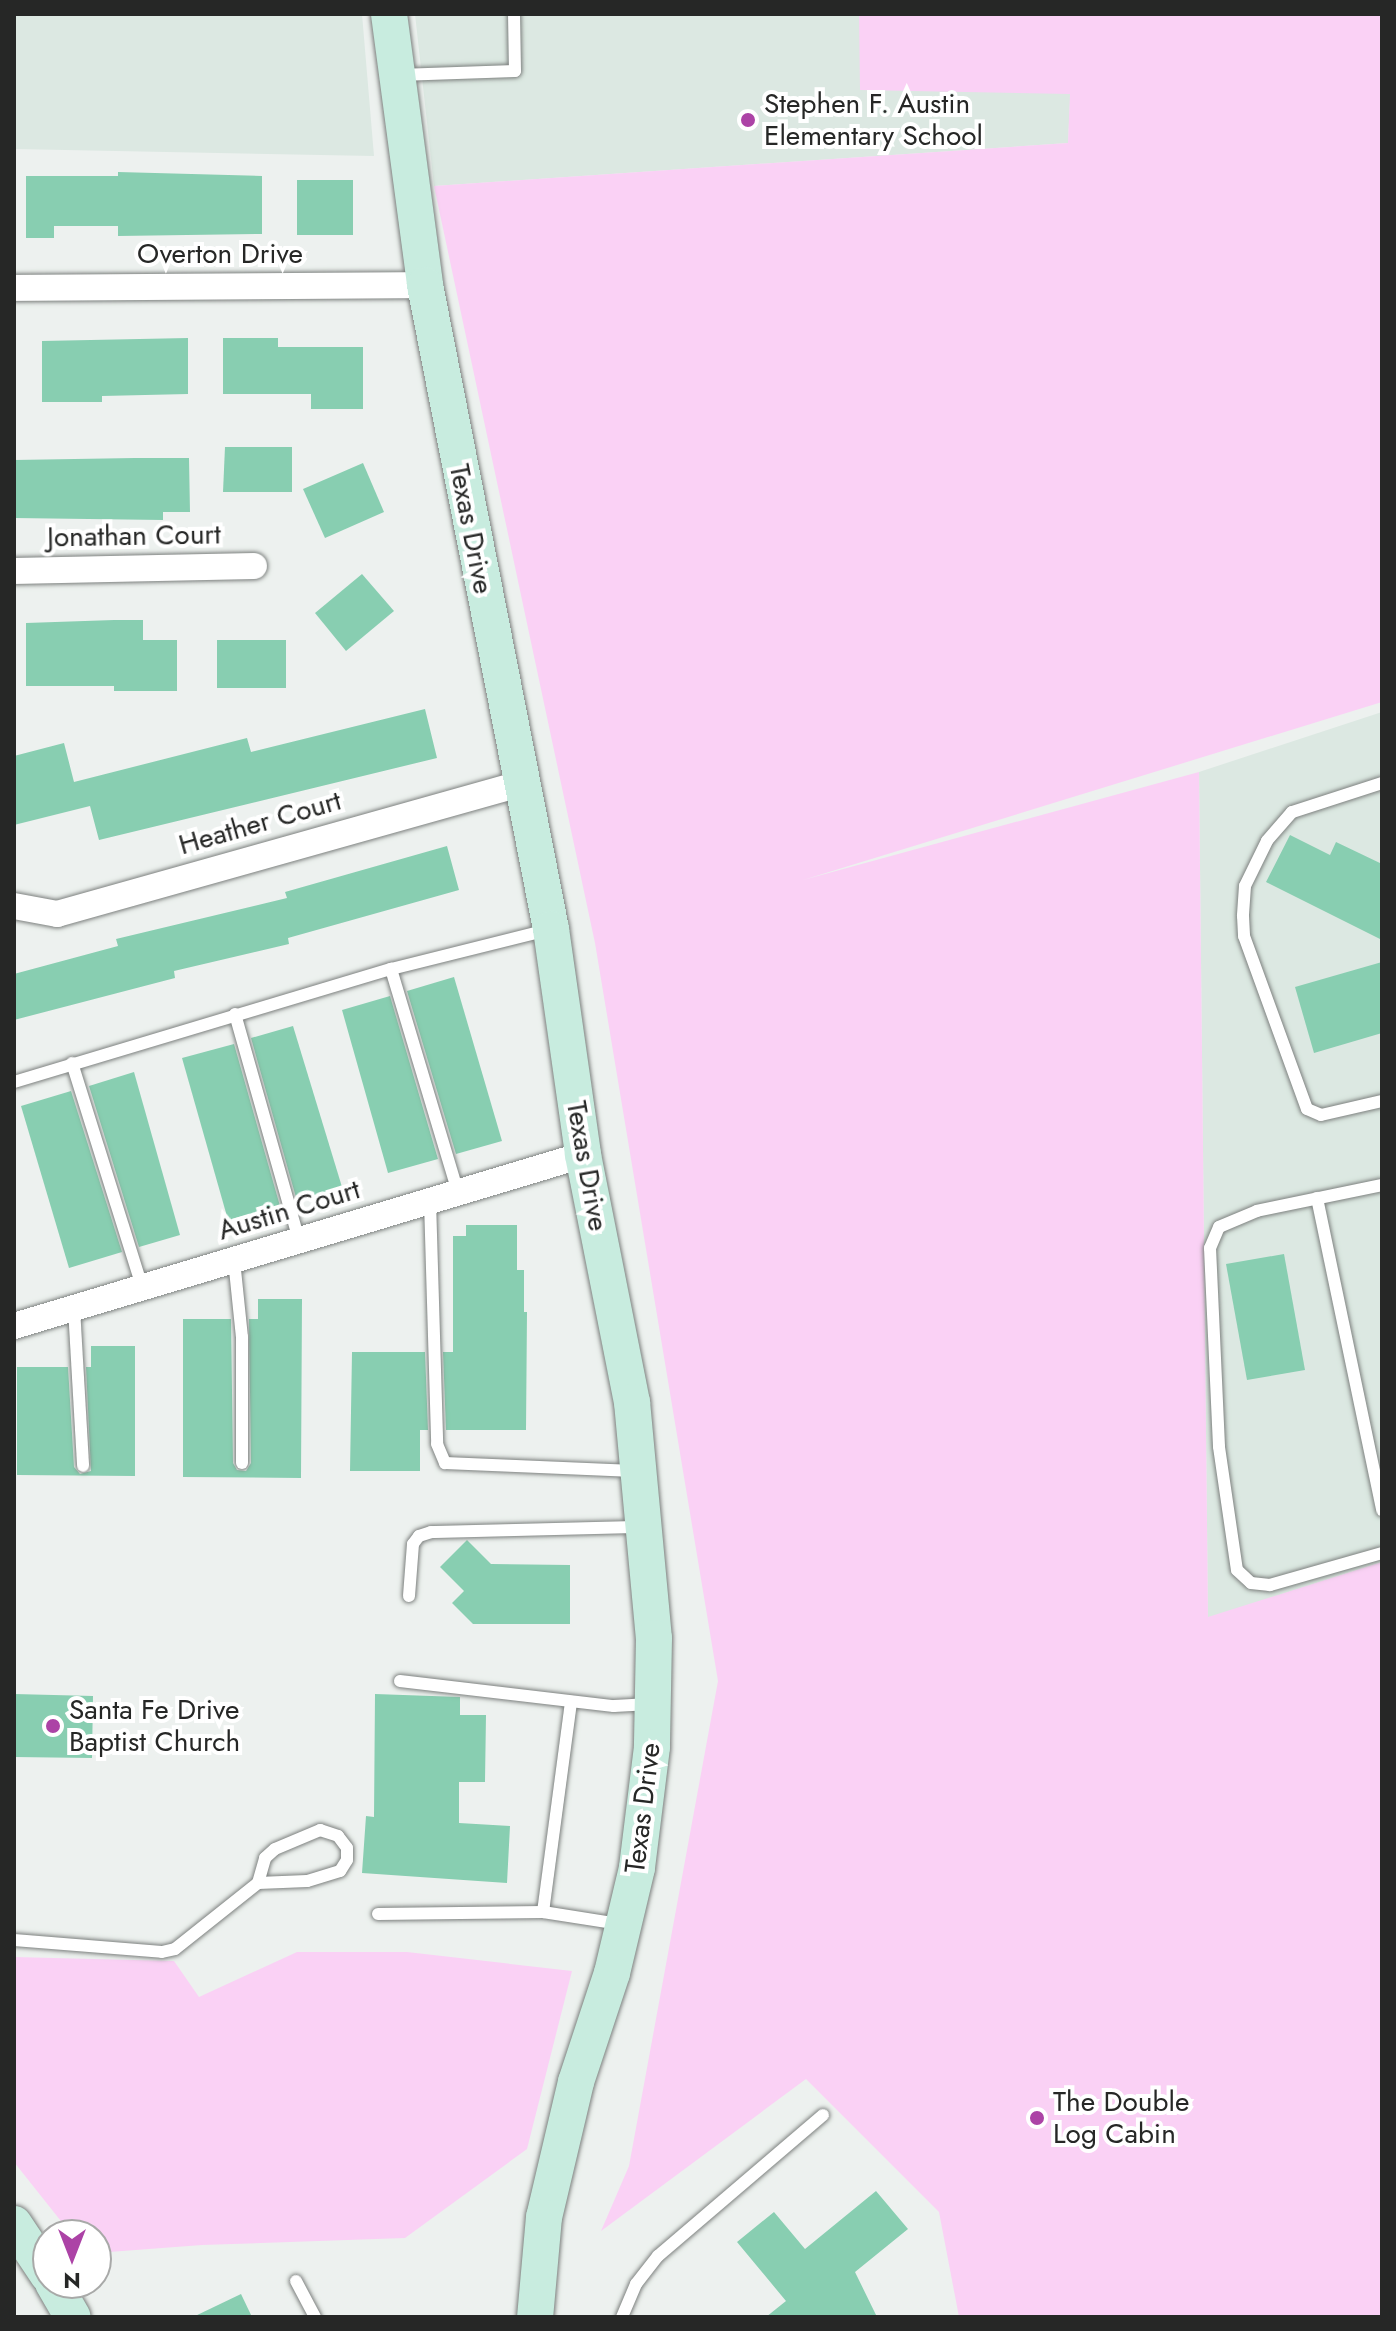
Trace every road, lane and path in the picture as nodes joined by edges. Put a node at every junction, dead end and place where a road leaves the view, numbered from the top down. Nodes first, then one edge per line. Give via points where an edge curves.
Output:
1 (389, 14) edge
2 (514, 14) edge
3 (396, 75) junction
4 (425, 285) junction
5 (14, 288) edge
6 (254, 566) dead end
7 (14, 571) edge
8 (522, 783) junction
9 (1382, 783) edge
10 (14, 906) edge
11 (551, 929) junction
12 (391, 969) junction
13 (235, 1014) junction
14 (72, 1063) junction
15 (14, 1082) edge
16 (1382, 1101) edge
17 (583, 1155) junction
18 (1382, 1185) edge
19 (458, 1193) junction
20 (1317, 1198) junction
21 (430, 1201) junction
22 (299, 1240) junction
23 (234, 1260) junction
24 (142, 1287) junction
25 (74, 1308) junction
26 (14, 1326) edge
27 (242, 1463) dead end
28 (83, 1466) dead end
29 (641, 1472) junction
30 (1382, 1510) edge
31 (646, 1527) junction
32 (1382, 1553) edge
33 (409, 1596) dead end
34 (400, 1681) dead end
35 (571, 1702) junction
36 (653, 1704) junction
37 (258, 1883) junction
38 (543, 1912) junction
39 (378, 1914) dead end
40 (624, 1925) junction
41 (14, 1940) edge
42 (823, 2115) dead end
43 (14, 2224) edge
44 (32, 2251) edge
45 (296, 2281) dead end
46 (62, 2299) edge
47 (73, 2317) edge
48 (315, 2317) edge
49 (535, 2317) edge
50 (622, 2317) edge

1 - 3 street, Texas Drive
2 - 3 lane via 515,71
3 - 4 street, Texas Drive
4 - 5 street, Overton Drive
4 - 8 street, Texas Drive
6 - 7 street, Jonathan Court
8 - 10 street, Heather Court via 57,914
8 - 11 street, Texas Drive
9 - 16 lane via 1292,812 1267,841 1245,886 1243,916 1244,936 1307,1109 1321,1115
11 - 12 lane
11 - 17 street, Texas Drive
12 - 13 lane
12 - 19 lane
13 - 14 lane
13 - 22 lane
14 - 15 lane
14 - 24 lane
17 - 19 street, Austin Court
17 - 29 street, Texas Drive
18 - 20 lane
19 - 21 street, Austin Court
20 - 30 lane
20 - 32 lane via 1257,1211 1219,1227 1210,1248 1219,1447 1237,1570 1251,1583 1270,1585
21 - 22 street, Austin Court
21 - 29 lane via 437,1444 445,1463
22 - 23 street, Austin Court
23 - 24 street, Austin Court
23 - 27 lane via 242,1337
24 - 25 street, Austin Court
25 - 26 street, Austin Court
25 - 28 lane
29 - 31 street, Texas Drive
31 - 33 lane via 431,1532 413,1544
31 - 36 street, Texas Drive
34 - 35 lane
35 - 36 lane
35 - 38 lane
36 - 40 street, Texas Drive via 637,1868
37 - 37 lane via 307,1881 340,1871 347,1848 338,1836 320,1830 305,1833 265,1858
37 - 41 lane via 175,1949
38 - 39 lane
38 - 40 lane
40 - 49 street, Texas Drive via 576,2082 544,2217
42 - 50 lane via 658,2256 636,2284
43 - 44 street
45 - 48 lane
46 - 47 street

